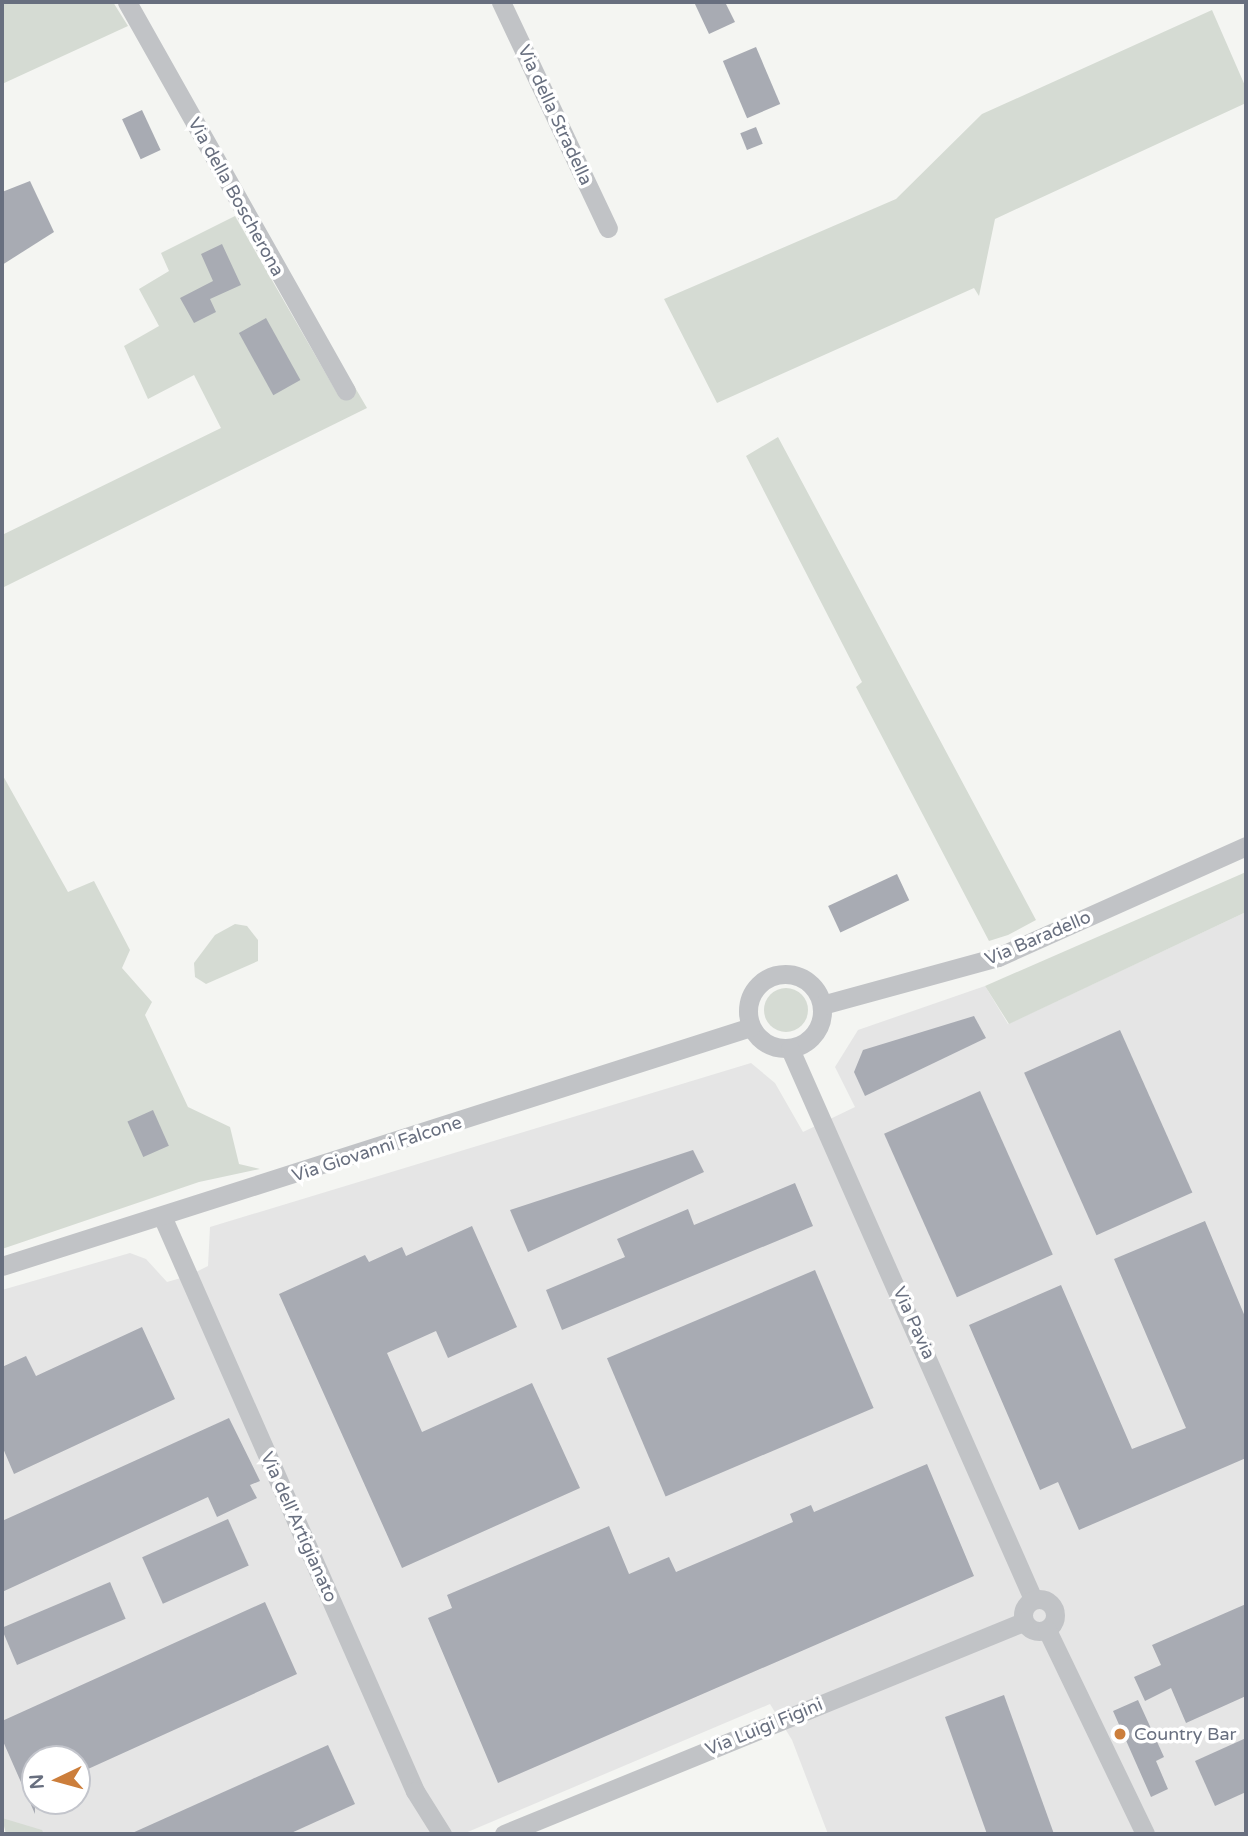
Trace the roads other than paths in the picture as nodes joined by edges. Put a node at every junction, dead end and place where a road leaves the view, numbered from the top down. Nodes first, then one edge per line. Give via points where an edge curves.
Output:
1 (127, 2) edge
2 (501, 2) edge
3 (608, 228) dead end
4 (346, 391) dead end
5 (1246, 846) edge
6 (822, 1005) junction
7 (751, 1027) junction
8 (790, 1049) junction
9 (162, 1216) junction
10 (2, 1266) edge
11 (1033, 1599) junction
12 (1023, 1622) junction
13 (1046, 1630) junction
14 (442, 1834) edge
15 (504, 1834) edge
16 (1145, 1834) edge

1 - 4 street, Via della Boscherona
2 - 3 street, Via della Stradella
5 - 6 street, Via Baradello via 998,957 848,1003
6 - 7 street via 810,983 774,975 748,1002
6 - 8 street via 818,1028
7 - 8 street via 767,1045
7 - 9 street, Via Giovanni Falcone
8 - 11 street, Via Pavia
9 - 10 street, Via Giovanni Falcone
9 - 14 street, Via dell'Artigianato via 415,1791
11 - 12 street via 1026,1604
11 - 13 street, Via Pavia via 1054,1608
12 - 13 street
12 - 15 street, Via Luigi Figini
13 - 16 street

